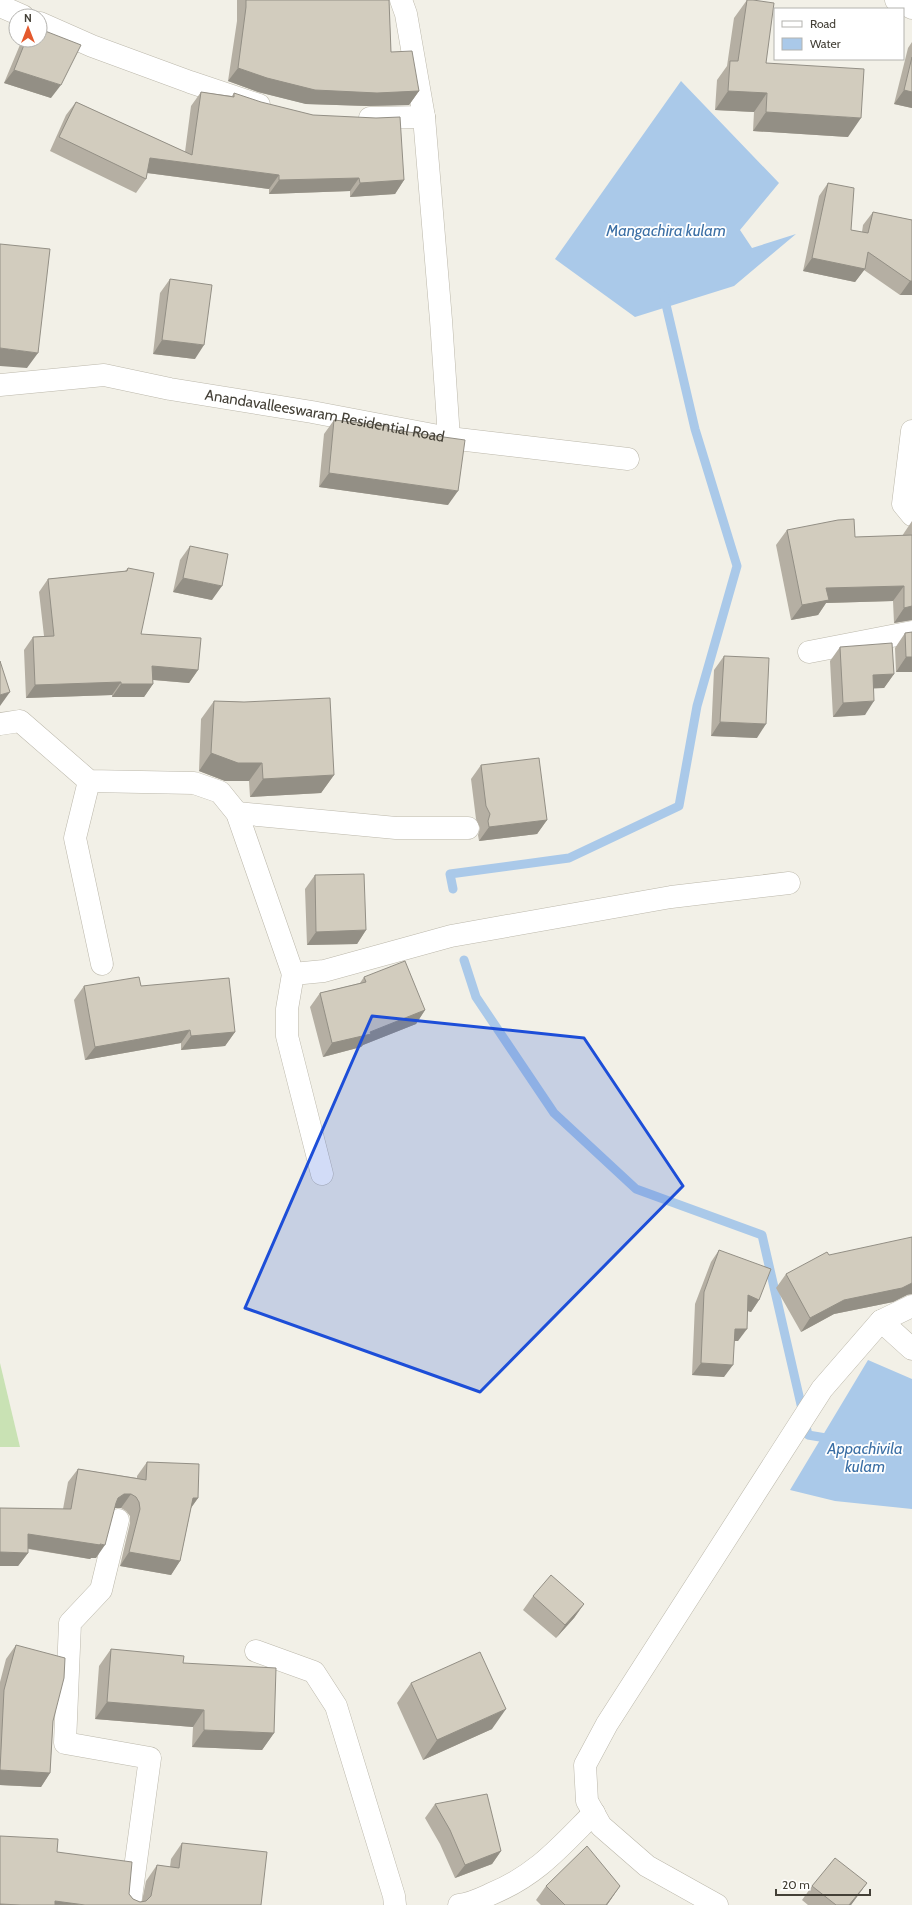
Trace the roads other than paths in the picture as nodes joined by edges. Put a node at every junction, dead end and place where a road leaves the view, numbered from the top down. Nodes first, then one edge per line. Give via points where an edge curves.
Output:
1 (401, 0) edge
2 (896, 0) edge
3 (912, 8) edge
4 (48, 27) edge
5 (275, 109) edge
6 (424, 117) junction
7 (351, 118) edge
8 (0, 385) edge
9 (912, 431) edge
10 (449, 438) junction
11 (628, 459) dead end
12 (912, 514) edge
13 (912, 632) edge
14 (809, 652) dead end
15 (0, 724) edge
16 (89, 780) junction
17 (237, 813) junction
18 (468, 828) dead end
19 (789, 883) dead end
20 (102, 964) dead end
21 (293, 974) junction
22 (322, 1174) dead end
23 (912, 1306) edge
24 (881, 1321) junction
25 (912, 1349) edge
26 (118, 1520) dead end
27 (256, 1651) dead end
28 (594, 1813) junction
29 (130, 1905) edge
30 (395, 1905) edge
31 (459, 1905) edge
32 (717, 1905) edge

1 - 6 street, Anandavalleeswaram Residential Road via 406,14
2 - 3 street
4 - 5 street via 92,46 190,82
6 - 7 street
6 - 10 street, Anandavalleeswaram Residential Road via 442,320
8 - 10 street, Anandavalleeswaram Residential Road via 104,375
9 - 12 street via 903,504
10 - 11 street
13 - 14 street
15 - 16 street via 20,721
16 - 17 street via 194,783 220,792
16 - 20 street via 75,838
17 - 18 street via 396,828
17 - 21 street
19 - 21 street via 671,897 451,936 324,971
21 - 22 street via 287,1009 287,1036
23 - 24 street
24 - 25 street
24 - 28 street via 822,1389 607,1724 585,1766 587,1801
26 - 29 street via 101,1590 70,1623 65,1743 150,1758
27 - 30 street via 314,1672 336,1706
28 - 31 street via 546,1861 512,1885 468,1904
28 - 32 street via 601,1826 647,1866

